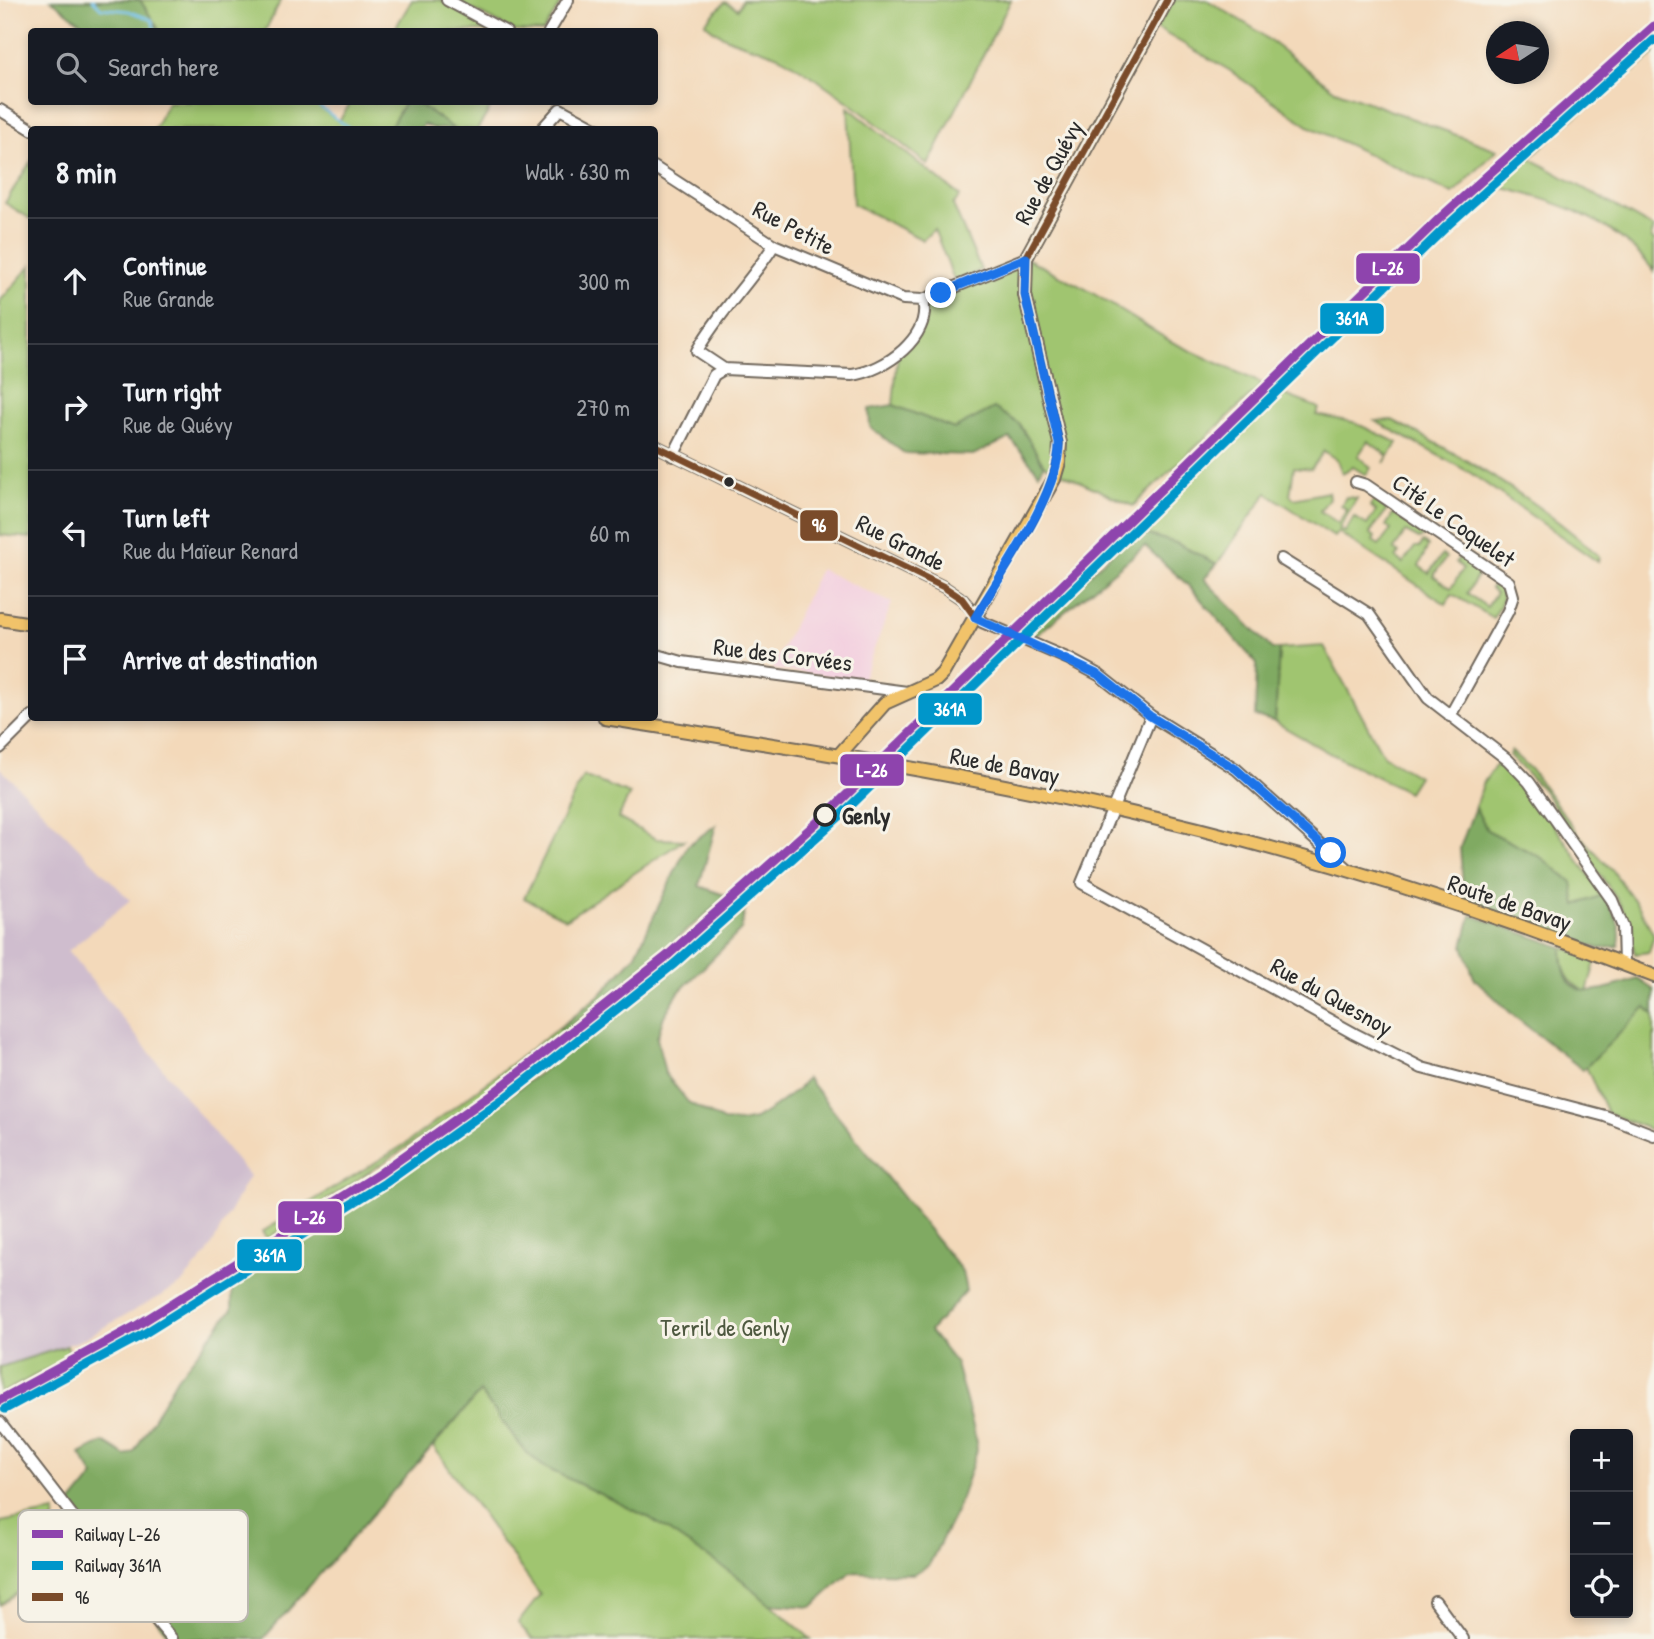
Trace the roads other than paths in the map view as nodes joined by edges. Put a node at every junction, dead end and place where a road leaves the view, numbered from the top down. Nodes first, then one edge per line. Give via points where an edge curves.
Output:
1 (447, 0) edge
2 (568, 0) edge
3 (1167, 0) edge
4 (499, 28) edge
5 (551, 28) edge
6 (558, 105) edge
7 (0, 110) edge
8 (544, 126) edge
9 (592, 126) edge
10 (28, 127) edge
11 (658, 170) edge
12 (774, 245) junction
13 (1026, 258) junction
14 (923, 300) junction
15 (724, 369) junction
16 (658, 447) edge
17 (673, 456) junction
18 (1356, 482) dead end
19 (1281, 559) dead end
20 (975, 618) junction
21 (0, 619) edge
22 (28, 623) edge
23 (658, 655) edge
24 (907, 692) junction
25 (1150, 716) junction
26 (1450, 716) junction
27 (28, 720) edge
28 (624, 721) edge
29 (0, 748) edge
30 (839, 755) junction
31 (1115, 809) junction
32 (1350, 871) junction
33 (1623, 964) junction
34 (1654, 976) edge
35 (1654, 1135) edge
36 (0, 1422) edge
37 (69, 1510) edge
38 (1435, 1601) dead end
39 (158, 1622) edge
40 (172, 1639) edge
41 (1463, 1639) edge

1 - 4 street
2 - 5 street
3 - 13 main road, Rue de Quévy
6 - 8 street
6 - 9 street
7 - 10 street
11 - 12 street, Rue Petite
12 - 14 street, Rue Petite via 903,299
12 - 15 street via 710,327 697,351
13 - 14 street
13 - 20 main road, Rue de Quévy via 1025,295 1059,443 1059,462 1051,487
14 - 15 street via 926,310 921,328 868,373
15 - 17 street via 714,375
16 - 17 street, Rue Grande
17 - 20 street, Rue Grande via 944,587 962,599
18 - 26 street, Cité Le Coquelet via 1509,582 1513,596 1508,611
19 - 26 street via 1369,614 1428,698
20 - 24 main road, Rue de Quévy via 943,673
20 - 25 street, Rue Grande via 1099,675
21 - 22 main road
23 - 24 street, Rue des Corvées
24 - 30 main road, Rue de Quévy via 886,703
25 - 31 street
25 - 32 street, Rue Grande via 1236,769
26 - 33 street via 1513,765 1542,798 1619,914 1625,943
27 - 29 street
28 - 30 main road, Rue de Bavay
30 - 31 main road, Rue de Bavay
31 - 32 main road, Rue de Bavay
31 - 35 street, Rue du Quesnoy via 1082,883 1406,1060 1478,1084 1605,1116
32 - 33 main road, Route de Bavay
33 - 34 main road, Route de Bavay
36 - 37 street
38 - 41 street
39 - 40 street

